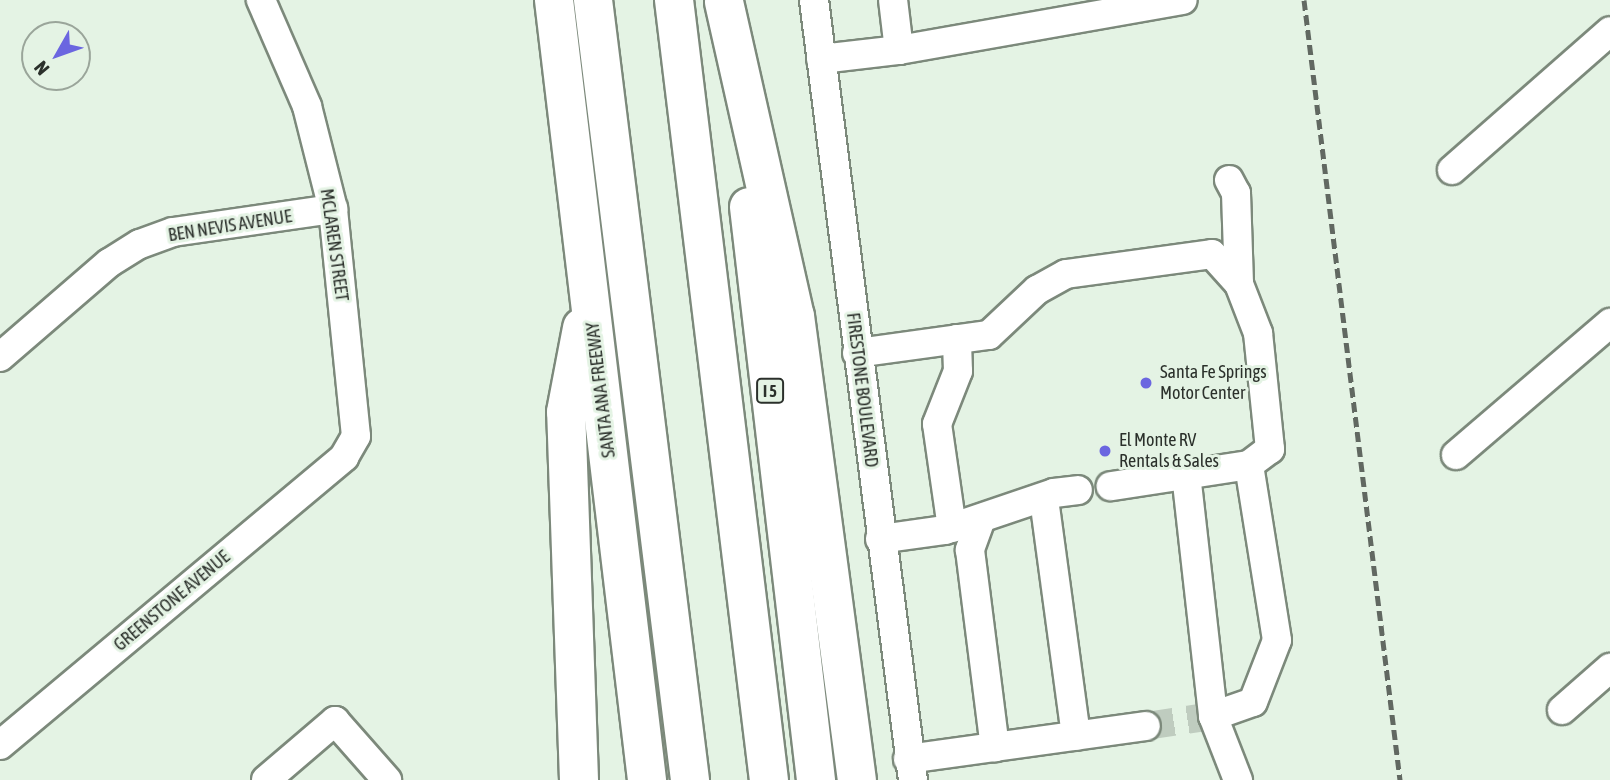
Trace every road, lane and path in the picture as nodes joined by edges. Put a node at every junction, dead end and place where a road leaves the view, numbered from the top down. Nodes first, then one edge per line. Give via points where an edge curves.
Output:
1 (261, 0) edge
2 (554, 0) edge
3 (593, 0) edge
4 (674, 0) edge
5 (814, 0) edge
6 (893, 0) edge
7 (1183, 0) edge
8 (724, 1) edge
9 (1610, 31) edge
10 (899, 50) junction
11 (821, 60) junction
12 (1452, 170) dead end
13 (1229, 180) dead end
14 (332, 209) junction
15 (1239, 285) junction
16 (590, 292) junction
17 (1610, 323) edge
18 (957, 339) junction
19 (857, 354) junction
20 (0, 357) edge
21 (1456, 455) dead end
22 (344, 457) joint
23 (1249, 465) junction
24 (1186, 474) junction
25 (1111, 485) dead end
26 (1078, 490) dead end
27 (1044, 499) junction
28 (981, 519) junction
29 (952, 528) junction
30 (880, 539) junction
31 (1610, 668) edge
32 (1562, 710) dead end
33 (1213, 716) junction
34 (1146, 726) tunnel mouth
35 (1076, 736) junction
36 (0, 745) edge
37 (995, 747) junction
38 (910, 770) edge
39 (266, 780) edge
40 (387, 780) edge
41 (579, 780) edge
42 (647, 780) edge
43 (690, 780) edge
44 (769, 780) edge
45 (816, 780) edge
46 (857, 780) edge
47 (1238, 780) edge

1 - 14 street, MCLAREN STREET via 307,106
2 - 16 highway, SANTA ANA FREEWAY
3 - 43 highway
4 - 44 highway
5 - 11 street, FIRESTONE BOULEVARD
6 - 10 street
7 - 10 street
8 - 45 highway, I 5
8 - 46 highway via 795,316
9 - 12 street
10 - 11 street
11 - 19 street, FIRESTONE BOULEVARD
13 - 15 street via 1236,193
14 - 20 street, BEN NEVIS AVENUE via 173,232 140,244 108,263
14 - 22 street, MCLAREN STREET via 356,436
15 - 18 street via 1212,254 1066,274 1037,290 989,335
15 - 23 street via 1258,333 1270,449
16 - 41 highway via 566,412
16 - 42 highway, SANTA ANA FREEWAY
17 - 21 street
18 - 19 street
18 - 29 street via 958,371 937,424
19 - 30 street, FIRESTONE BOULEVARD
22 - 36 street, GREENSTONE AVENUE
23 - 24 street
23 - 33 street via 1277,640 1253,702
24 - 25 street
24 - 33 street
26 - 27 street
27 - 28 street
27 - 35 street
28 - 29 street
28 - 37 street via 970,550
29 - 30 street
30 - 38 street, FIRESTONE BOULEVARD
31 - 32 street
33 - 47 street
34 - 35 street
35 - 37 street
37 - 38 street
39 - 40 street via 335,721

